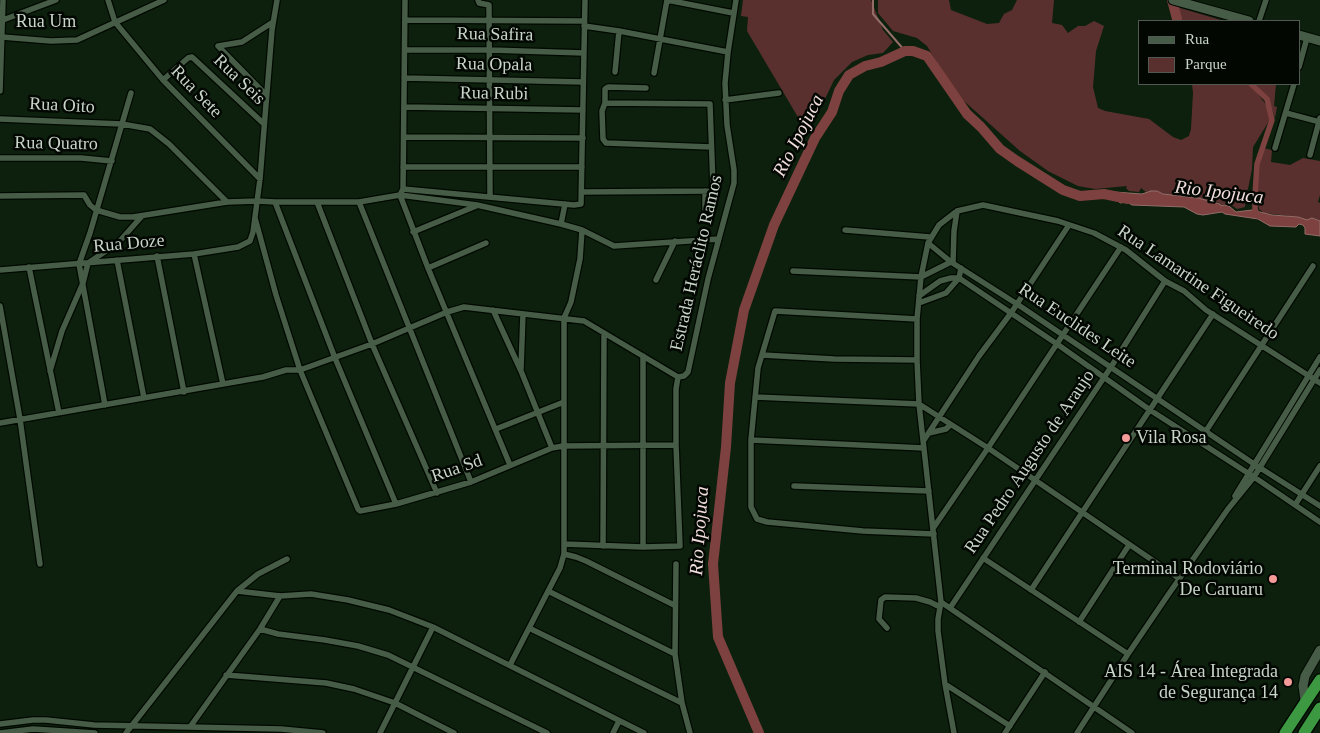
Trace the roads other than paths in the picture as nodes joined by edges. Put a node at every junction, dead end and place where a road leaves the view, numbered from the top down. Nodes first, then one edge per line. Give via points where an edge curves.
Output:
1 (3, 0) edge
2 (56, 0) edge
3 (108, 0) edge
4 (164, 0) edge
5 (277, 0) edge
6 (405, 0) edge
7 (478, 0) edge
8 (585, 0) edge
9 (667, 0) edge
10 (736, 0) edge
11 (1173, 0) edge
12 (1266, 0) edge
13 (733, 13) junction
14 (3, 20) junction
15 (405, 20) junction
16 (1245, 20) edge
17 (1259, 20) edge
18 (490, 21) junction
19 (115, 22) junction
20 (273, 22) junction
21 (584, 24) junction
22 (619, 31) junction
23 (1303, 36) edge
24 (2, 37) junction
25 (660, 38) junction
26 (1320, 42) edge
27 (405, 50) junction
28 (490, 50) junction
29 (728, 52) junction
30 (584, 53) junction
31 (1300, 59) edge
32 (615, 72) dead end
33 (654, 73) dead end
34 (404, 78) junction
35 (490, 79) junction
36 (163, 80) junction
37 (584, 82) junction
38 (1294, 85) edge
39 (646, 88) dead end
40 (0, 90) edge
41 (779, 93) dead end
42 (131, 94) dead end
43 (266, 95) junction
44 (726, 100) junction
45 (605, 103) junction
46 (404, 107) junction
47 (490, 109) junction
48 (582, 110) junction
49 (1286, 113) junction
50 (0, 119) edge
51 (1320, 121) edge
52 (122, 124) junction
53 (264, 124) junction
54 (404, 137) junction
55 (489, 137) junction
56 (583, 138) junction
57 (711, 147) junction
58 (1275, 148) dead end
59 (1310, 155) dead end
60 (0, 158) edge
61 (112, 160) junction
62 (490, 166) junction
63 (582, 166) junction
64 (403, 167) junction
65 (260, 179) junction
66 (403, 189) junction
67 (705, 191) junction
68 (582, 192) junction
69 (400, 195) junction
70 (0, 196) edge
71 (490, 197) junction
72 (258, 201) junction
73 (227, 202) junction
74 (275, 202) junction
75 (317, 202) junction
76 (359, 202) junction
77 (565, 204) junction
78 (477, 206) junction
79 (705, 209) dead end
80 (96, 210) junction
81 (956, 211) junction
82 (142, 216) junction
83 (255, 218) junction
84 (561, 224) junction
85 (1069, 225) junction
86 (582, 230) junction
87 (845, 230) dead end
88 (413, 232) junction
89 (719, 239) junction
90 (929, 240) junction
91 (676, 241) junction
92 (486, 243) dead end
93 (1121, 247) junction
94 (194, 254) junction
95 (157, 256) junction
96 (117, 260) junction
97 (88, 263) junction
98 (952, 263) junction
99 (79, 264) junction
100 (1312, 266) dead end
101 (29, 267) junction
102 (428, 268) junction
103 (961, 268) junction
104 (0, 270) edge
105 (793, 271) dead end
106 (921, 277) junction
107 (958, 278) junction
108 (656, 280) dead end
109 (1165, 281) junction
110 (82, 283) junction
111 (919, 300) junction
112 (1017, 304) junction
113 (0, 306) edge
114 (493, 310) junction
115 (448, 312) junction
116 (523, 314) junction
117 (1011, 314) junction
118 (1213, 314) junction
119 (564, 318) junction
120 (917, 319) junction
121 (409, 330) junction
122 (604, 333) junction
123 (1063, 335) junction
124 (372, 344) junction
125 (1057, 344) junction
126 (1262, 345) junction
127 (762, 355) junction
128 (643, 356) junction
129 (1320, 357) edge
130 (335, 358) junction
131 (917, 360) junction
132 (1112, 367) junction
133 (300, 370) junction
134 (1320, 370) edge
135 (50, 371) junction
136 (522, 371) junction
137 (1308, 376) junction
138 (678, 377) junction
139 (1105, 377) junction
140 (1317, 381) edge
141 (223, 384) junction
142 (184, 392) junction
143 (755, 397) junction
144 (144, 398) junction
145 (1158, 399) junction
146 (564, 402) junction
147 (919, 404) junction
148 (105, 405) junction
149 (1150, 410) junction
150 (538, 412) junction
151 (59, 413) junction
152 (939, 417) junction
153 (20, 419) junction
154 (0, 423) edge
155 (950, 425) junction
156 (496, 429) junction
157 (1206, 431) junction
158 (929, 433) junction
159 (1271, 436) junction
160 (751, 440) junction
161 (924, 440) junction
162 (1278, 440) junction
163 (676, 445) junction
164 (564, 446) junction
165 (643, 446) junction
166 (604, 447) junction
167 (552, 448) junction
168 (924, 448) junction
169 (988, 448) junction
170 (1254, 464) junction
171 (510, 465) junction
172 (1320, 466) edge
173 (1260, 468) junction
174 (1248, 473) junction
175 (1254, 477) junction
176 (1035, 479) junction
177 (471, 482) junction
178 (794, 486) dead end
179 (929, 491) junction
180 (437, 492) junction
181 (1303, 494) junction
182 (396, 504) junction
183 (1296, 505) junction
184 (1320, 506) edge
185 (1228, 509) junction
186 (1082, 511) junction
187 (1320, 522) edge
188 (934, 530) junction
189 (564, 544) junction
190 (1129, 545) junction
191 (603, 546) junction
192 (643, 547) junction
193 (564, 554) junction
194 (983, 558) junction
195 (287, 559) dead end
196 (40, 564) dead end
197 (676, 564) dead end
198 (1180, 579) junction
199 (1030, 590) junction
200 (237, 591) junction
201 (548, 591) junction
202 (280, 596) junction
203 (674, 604) junction
204 (941, 605) junction
205 (950, 608) junction
206 (1079, 622) junction
207 (433, 627) junction
208 (529, 628) junction
209 (886, 628) dead end
210 (260, 629) junction
211 (1320, 650) edge
212 (675, 654) junction
213 (1128, 654) junction
214 (510, 665) junction
215 (413, 666) junction
216 (1045, 672) junction
217 (226, 676) junction
218 (1320, 680) edge
219 (945, 684) junction
220 (1305, 700) junction
221 (395, 703) junction
222 (682, 703) junction
223 (1094, 707) junction
224 (1320, 708) edge
225 (620, 721) junction
226 (0, 724) edge
227 (131, 726) junction
228 (1010, 726) junction
229 (190, 727) junction
230 (281, 731) edge
231 (0, 733) edge
232 (95, 733) edge
233 (126, 733) edge
234 (323, 733) edge
235 (380, 733) edge
236 (454, 733) edge
237 (546, 733) edge
238 (614, 733) edge
239 (644, 733) edge
240 (690, 733) edge
241 (954, 733) edge
242 (1005, 733) edge
243 (1078, 733) edge
244 (1132, 733) edge
245 (1284, 733) edge
246 (1304, 733) edge

1 - 14 street
2 - 14 street
3 - 19 street
4 - 19 street, Rua Um
5 - 20 street
6 - 15 street
7 - 18 street via 489,4
8 - 21 street
9 - 13 street
9 - 25 street
10 - 13 street, Estrada Heráclito Ramos
11 - 16 main road
12 - 17 street
13 - 29 street, Estrada Heráclito Ramos
14 - 24 street
15 - 18 street
15 - 27 street
18 - 21 street
18 - 28 street
19 - 24 street, Rua Um via 77,40
19 - 36 street, Rua Sete
20 - 43 street
20 - 43 street via 242,42 218,46
21 - 22 street
21 - 30 street
22 - 25 street
22 - 32 street
23 - 26 main road
23 - 31 street
24 - 40 street
25 - 29 street
25 - 33 street
27 - 28 street, Rua Safira
27 - 34 street
28 - 30 street, Rua Safira
28 - 35 street
29 - 44 street, Estrada Heráclito Ramos
30 - 37 street
34 - 35 street, Rua Opala
34 - 46 street
35 - 37 street, Rua Opala
35 - 47 street
36 - 53 street, Rua Seis via 192,57
36 - 65 street, Rua Sete
37 - 48 street
38 - 49 street
39 - 45 street via 608,87 605,89
41 - 44 street
42 - 52 street
43 - 53 street
44 - 89 street, Estrada Heráclito Ramos via 734,183
45 - 57 street via 602,111 606,143
45 - 57 street via 710,104
46 - 47 street, Rua Rubi
46 - 54 street
47 - 48 street, Rua Rubi
47 - 55 street
48 - 56 street
49 - 51 street
49 - 58 street
50 - 52 street, Rua Oito
51 - 59 street
52 - 61 street
52 - 73 street, Rua Oito via 144,127 159,135
53 - 65 street
54 - 55 street
54 - 64 street
55 - 56 street
55 - 62 street
56 - 63 street
57 - 67 street via 713,187 711,191
60 - 61 street, Rua Quatro
61 - 80 street
62 - 63 street
62 - 64 street
62 - 71 street
63 - 68 street
64 - 66 street
65 - 72 street
66 - 69 street
66 - 71 street
67 - 68 street
67 - 79 street
68 - 77 street via 581,204
69 - 76 street
69 - 78 street
69 - 88 street
70 - 80 street via 84,195
71 - 77 street
72 - 73 street
72 - 74 street
72 - 83 street
73 - 82 street
74 - 75 street
74 - 130 street
75 - 76 street
75 - 124 street
76 - 121 street
77 - 84 street
78 - 84 street
78 - 88 street
80 - 82 street via 120,217
80 - 99 street
81 - 85 street, Rua Lamartine Figueiredo via 983,205
81 - 90 street via 939,225
81 - 98 street
82 - 97 street via 118,243
83 - 94 street, Rua Doze via 250,241 238,247
83 - 133 street
84 - 86 street
85 - 93 street, Rua Lamartine Figueiredo
85 - 112 street
86 - 91 street via 614,246
86 - 119 street via 580,260
87 - 90 street
88 - 102 street
89 - 91 street
89 - 138 street, Estrada Heráclito Ramos via 688,372
90 - 98 street, Rua Euclides Leite
90 - 106 street
91 - 108 street
92 - 102 street
93 - 109 street, Rua Lamartine Figueiredo
93 - 123 street
94 - 95 street, Rua Doze
94 - 141 street
95 - 96 street, Rua Doze
95 - 142 street
96 - 97 street, Rua Doze
96 - 144 street
97 - 99 street, Rua Doze
97 - 110 street
98 - 103 street, Rua Euclides Leite
98 - 106 street
99 - 101 street, Rua Doze
99 - 110 street
100 - 126 street
101 - 104 street, Rua Doze
101 - 135 street
102 - 115 street
103 - 107 street
103 - 112 street, Rua Euclides Leite
105 - 106 street
106 - 111 street
107 - 111 street via 940,281
107 - 111 street via 946,293
107 - 117 street, Rua Euclides Leite
109 - 118 street, Rua Lamartine Figueiredo via 1184,291
109 - 132 street, Rua Pedro Augusto de Araujo
110 - 135 street via 62,330
110 - 148 street
111 - 120 street
112 - 117 street
112 - 123 street, Rua Euclides Leite
113 - 153 street
114 - 115 street via 464,307
114 - 116 street
114 - 136 street
115 - 121 street
115 - 156 street
116 - 119 street
116 - 136 street
117 - 125 street, Rua Euclides Leite
117 - 152 street
118 - 126 street, Rua Lamartine Figueiredo
118 - 145 street
119 - 122 street via 584,321
119 - 146 street
120 - 127 street via 775,311
120 - 131 street
121 - 124 street
121 - 177 street
122 - 128 street
122 - 166 street
123 - 125 street
123 - 132 street, Rua Euclides Leite
124 - 130 street
124 - 180 street
125 - 139 street, Rua Euclides Leite
125 - 169 street
126 - 137 street, Rua Lamartine Figueiredo
126 - 157 street
127 - 131 street
127 - 143 street
128 - 138 street
128 - 165 street
129 - 137 street
130 - 133 street
130 - 182 street
131 - 147 street
132 - 139 street, Rua Pedro Augusto de Araujo
132 - 145 street, Rua Euclides Leite
133 - 141 street via 286,370
133 - 182 street, Rua Sd via 358,509 364,511
134 - 140 street
135 - 151 street
136 - 150 street
137 - 140 street, Rua Lamartine Figueiredo
137 - 159 street
138 - 163 street
139 - 149 street, Rua Euclides Leite
139 - 176 street, Rua Pedro Augusto de Araujo
140 - 162 street
141 - 142 street
142 - 144 street
143 - 147 street
143 - 160 street
144 - 148 street
145 - 149 street
145 - 157 street, Rua Euclides Leite
146 - 150 street
146 - 164 street
147 - 152 street
147 - 161 street
148 - 151 street
149 - 174 street, Rua Euclides Leite
149 - 186 street
150 - 156 street
150 - 167 street
151 - 153 street
152 - 155 street
152 - 158 street
153 - 154 street
153 - 196 street
155 - 158 street
155 - 169 street
156 - 171 street
157 - 170 street, Rua Euclides Leite
158 - 161 street
159 - 162 street
159 - 170 street
160 - 168 street
160 - 188 street via 751,507 757,519 863,532
161 - 168 street
162 - 173 street
163 - 165 street, Rua Sd
163 - 192 street via 680,546
164 - 166 street, Rua Sd
164 - 167 street, Rua Sd
164 - 189 street
165 - 166 street, Rua Sd
165 - 192 street
166 - 191 street
167 - 171 street, Rua Sd
168 - 179 street
169 - 176 street
169 - 188 street
170 - 173 street, Rua Euclides Leite
170 - 174 street
171 - 177 street, Rua Sd
172 - 181 street
173 - 175 street
173 - 181 street, Rua Euclides Leite
174 - 175 street, Rua Euclides Leite
174 - 185 street
175 - 183 street, Rua Euclides Leite
175 - 185 street
176 - 186 street
176 - 194 street, Rua Pedro Augusto de Araujo
177 - 180 street, Rua Sd
178 - 179 street
179 - 188 street
180 - 182 street, Rua Sd
181 - 183 street
181 - 184 street, Rua Euclides Leite
183 - 187 street, Rua Euclides Leite
185 - 198 street
186 - 190 street
186 - 199 street
188 - 204 street
189 - 191 street
189 - 193 street
190 - 198 street
190 - 206 street
191 - 192 street
193 - 201 street
193 - 203 street via 586,561
194 - 199 street
194 - 205 street, Rua Pedro Augusto de Araujo
195 - 200 street via 258,574
197 - 203 street
198 - 213 street
199 - 206 street
200 - 202 street
200 - 227 street
201 - 208 street
201 - 212 street
202 - 207 street via 311,594 348,600 390,610
202 - 210 street
203 - 212 street
204 - 205 street
204 - 209 street via 916,598 885,597 881,600 879,620
204 - 219 street via 938,631
205 - 216 street
206 - 213 street
207 - 214 street
207 - 215 street
208 - 214 street
208 - 222 street
210 - 215 street via 358,646
210 - 217 street
211 - 220 main road via 1305,676
212 - 222 street
213 - 223 street
214 - 225 street
215 - 221 street
215 - 237 street
216 - 223 street
216 - 228 street
217 - 221 street via 326,683
217 - 229 street
218 - 220 highway
219 - 228 street
219 - 241 street
220 - 245 highway
221 - 235 street
221 - 236 street
222 - 240 street
223 - 243 street
223 - 244 street
224 - 246 highway
225 - 238 street
225 - 239 street
226 - 227 street via 40,720
227 - 229 street
227 - 233 street
228 - 242 street
229 - 230 street
230 - 234 street
231 - 232 street via 39,729

